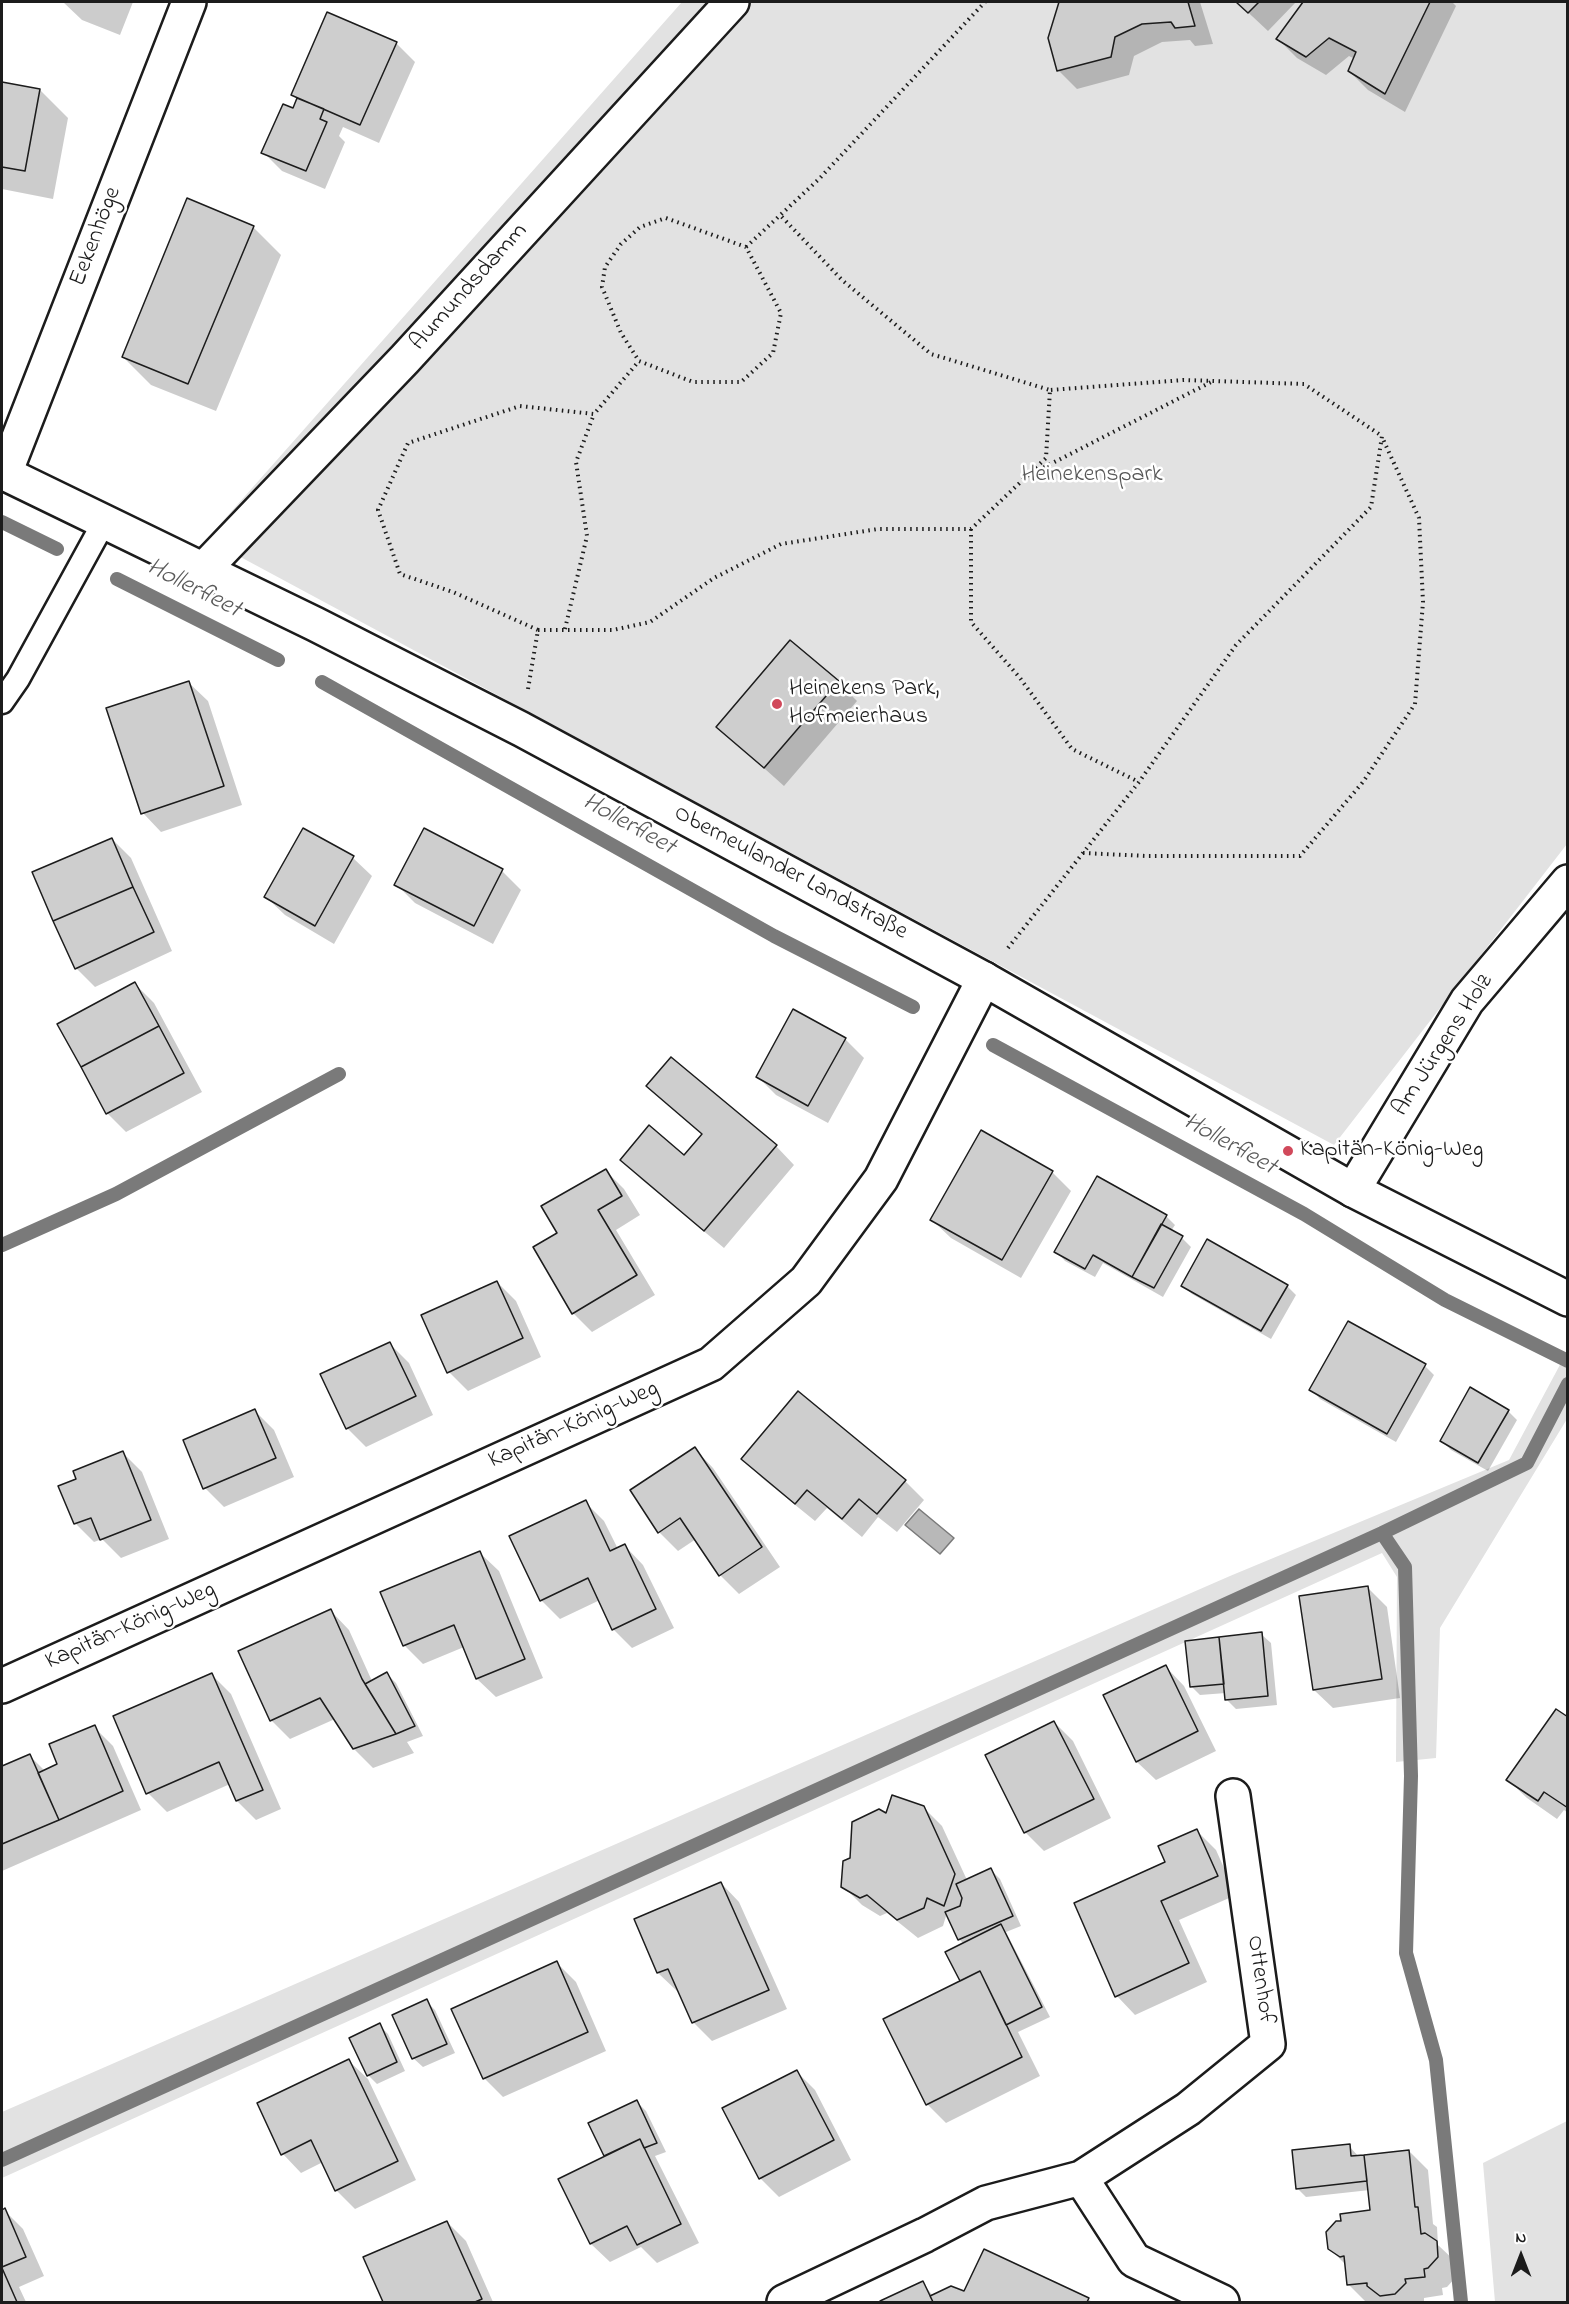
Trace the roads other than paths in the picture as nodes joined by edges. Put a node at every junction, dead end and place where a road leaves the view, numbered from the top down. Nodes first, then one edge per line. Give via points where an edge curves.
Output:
1 (189, 2) edge
2 (732, 2) edge
3 (3, 473) edge
4 (104, 522) junction
5 (203, 570) junction
6 (2, 702) edge
7 (1568, 882) edge
8 (984, 979) junction
9 (1353, 1190) junction
10 (1568, 1299) edge
11 (2, 1686) edge
12 (1233, 1796) dead end
13 (1082, 2178) junction
14 (784, 2302) edge
15 (1222, 2302) edge

1 - 3 street, Eekenhöge
2 - 5 street, Aumundsdamm via 405,359
3 - 4 street, Oberneulander Landstraße
4 - 5 street, Oberneulander Landstraße
4 - 6 lane
5 - 8 street, Oberneulander Landstraße via 521,729
7 - 9 street, Am Jürgens Holz via 1467,1001
8 - 9 street, Oberneulander Landstraße
8 - 11 street, Kapitän-König-Weg via 881,1179 806,1281 711,1364
9 - 10 street, Oberneulander Landstraße
12 - 13 street, Ottenhof via 1268,2044 1188,2109
13 - 14 street, Ottenhof via 986,2203
13 - 15 street via 1134,2260

